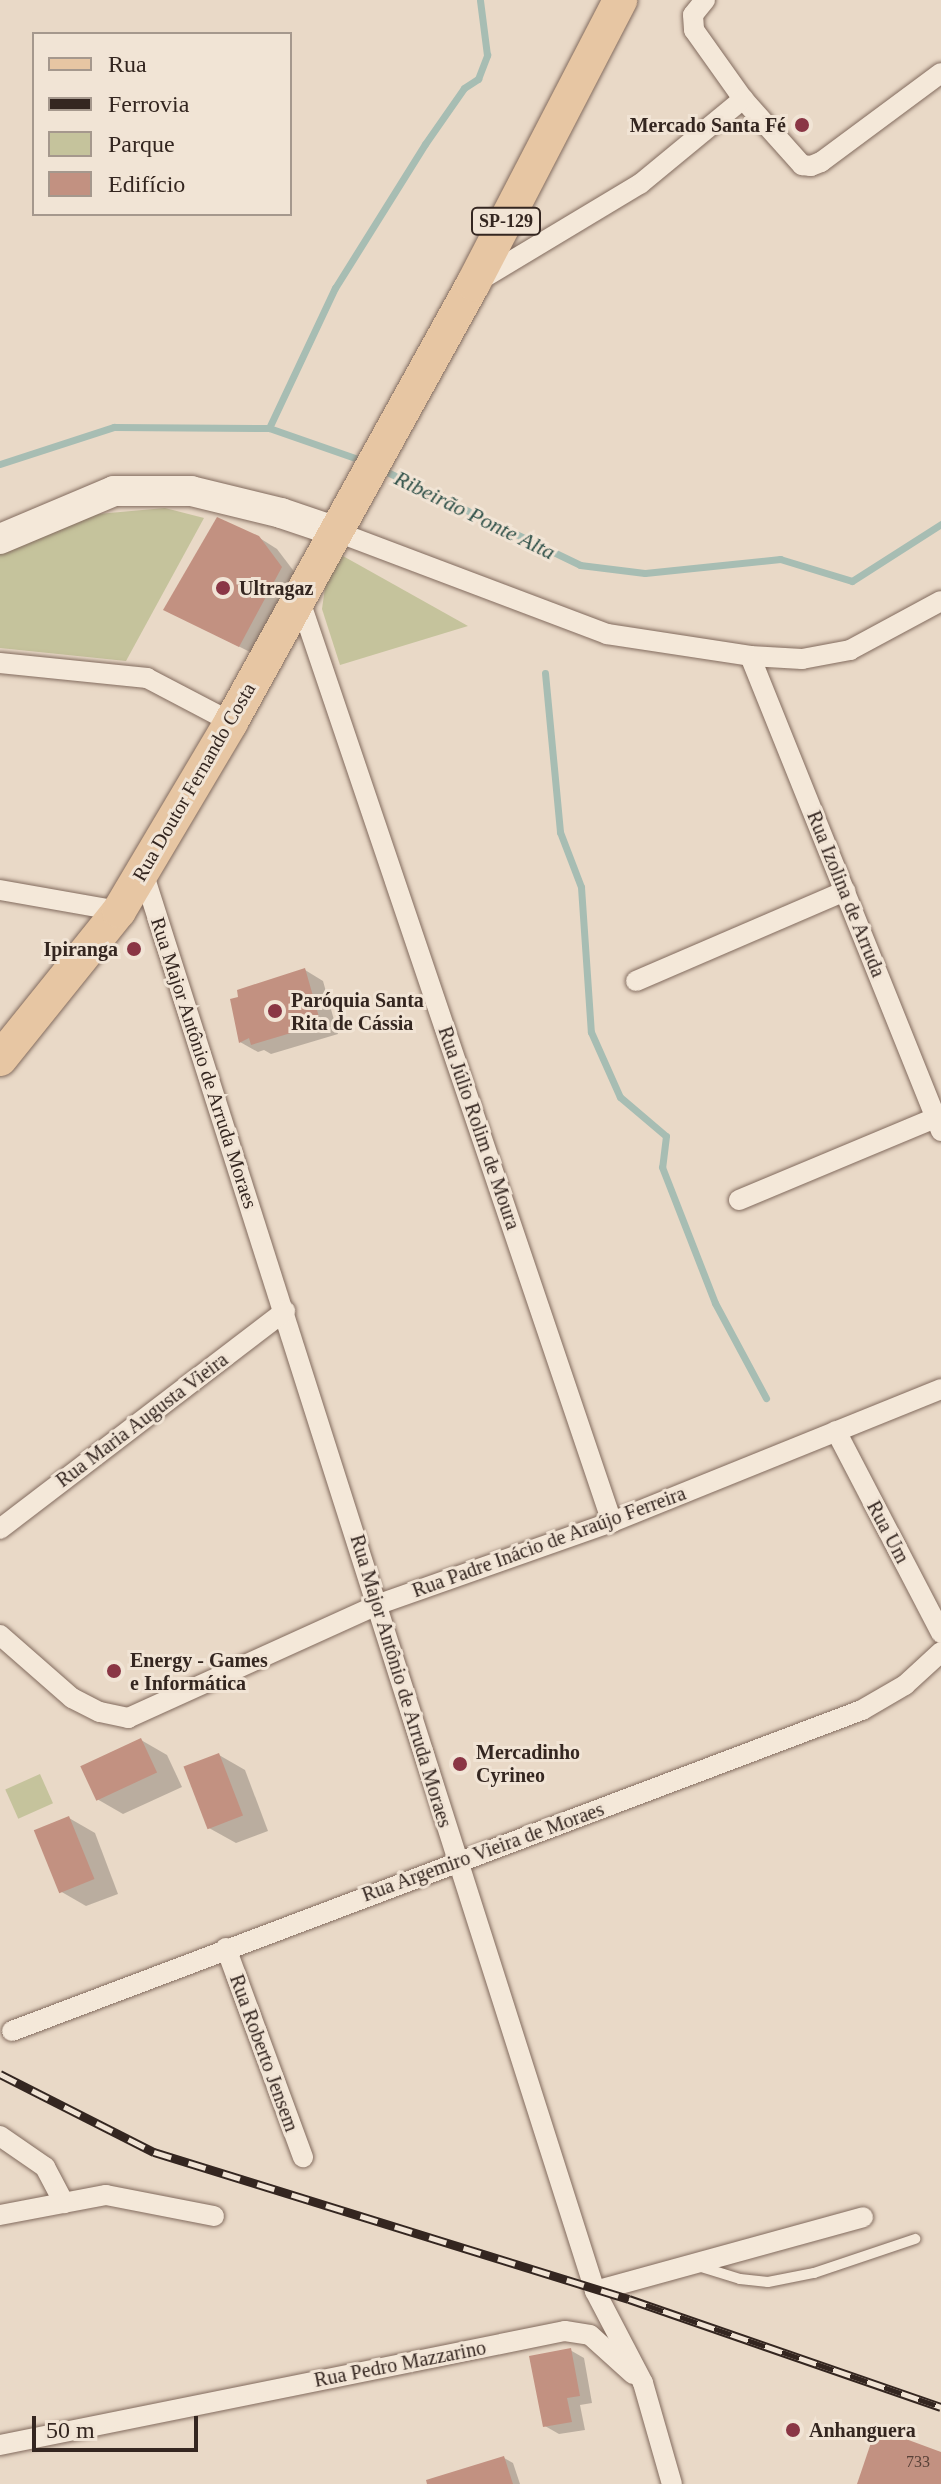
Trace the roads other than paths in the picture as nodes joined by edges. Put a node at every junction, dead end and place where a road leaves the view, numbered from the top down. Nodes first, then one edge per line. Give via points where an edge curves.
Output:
1 (620, 0) edge
2 (699, 8) edge
3 (941, 73) edge
4 (743, 99) junction
5 (473, 284) junction
6 (337, 532) junction
7 (0, 539) edge
8 (299, 598) junction
9 (941, 601) edge
10 (750, 656) junction
11 (0, 663) edge
12 (231, 722) junction
13 (143, 872) junction
14 (0, 890) edge
15 (845, 891) junction
16 (119, 911) junction
17 (636, 981) dead end
18 (0, 1059) edge
19 (938, 1125) edge
20 (739, 1200) dead end
21 (285, 1311) junction
22 (941, 1389) edge
23 (836, 1431) junction
24 (612, 1522) junction
25 (0, 1529) edge
26 (379, 1604) junction
27 (941, 1633) edge
28 (0, 1635) edge
29 (941, 1652) edge
30 (457, 1862) junction
31 (226, 1948) junction
32 (12, 2031) dead end
33 (0, 2136) edge
34 (303, 2157) dead end
35 (64, 2203) junction
36 (0, 2215) edge
37 (214, 2216) dead end
38 (863, 2217) dead end
39 (915, 2239) dead end
40 (696, 2265) junction
41 (595, 2291) junction
42 (565, 2331) junction
43 (643, 2383) junction
44 (0, 2445) edge
45 (672, 2484) edge

1 - 5 main road, SP-129
2 - 4 street via 694,30
3 - 4 street via 811,166 802,165
4 - 5 street via 640,184
5 - 6 main road, Rua Doutor Fernando Costa / SP-129
6 - 7 main road via 191,491 114,491
6 - 8 main road, Rua Doutor Fernando Costa
6 - 10 street via 607,634
8 - 12 main road, Rua Doutor Fernando Costa
8 - 24 street, Rua Júlio Rolim de Moura
9 - 10 street via 850,650 802,659
10 - 15 street, Rua Izolina de Arruda
11 - 12 street via 147,678
12 - 13 main road, Rua Doutor Fernando Costa
13 - 16 main road, Rua Doutor Fernando Costa
13 - 21 street, Rua Major Antônio de Arruda Moraes
14 - 16 street
15 - 17 street
15 - 19 street, Rua Izolina de Arruda
16 - 18 main road, Rua Doutor Fernando Costa
19 - 20 street
21 - 25 street, Rua Maria Augusta Vieira
21 - 26 street, Rua Major Antônio de Arruda Moraes
22 - 23 street, Rua Padre Inácio de Araújo Ferreira
23 - 24 street, Rua Padre Inácio de Araújo Ferreira
23 - 27 street, Rua Um
24 - 26 street, Rua Padre Inácio de Araújo Ferreira
26 - 28 street, Rua Padre Inácio de Araújo Ferreira via 128,1718 72,1698
26 - 30 street, Rua Major Antônio de Arruda Moraes
29 - 30 street, Rua Argemiro Vieira de Moraes via 905,1685 862,1710
30 - 31 street, Rua Argemiro Vieira de Moraes
30 - 41 street, Rua Major Antônio de Arruda Moraes
31 - 32 street, Rua Argemiro Vieira de Moraes
31 - 34 street, Rua Roberto Jensem
33 - 35 street via 45,2167
35 - 36 street
35 - 37 street via 106,2195
38 - 40 street
39 - 40 lane via 814,2273 768,2282
40 - 41 street
41 - 42 street, Rua Pedro Mazzarino via 593,2313
41 - 43 street, Rua Major Antônio de Arruda Moraes
42 - 43 street via 590,2335
42 - 44 street, Rua Pedro Mazzarino
43 - 45 street, Rua Major Antônio de Arruda Moraes

